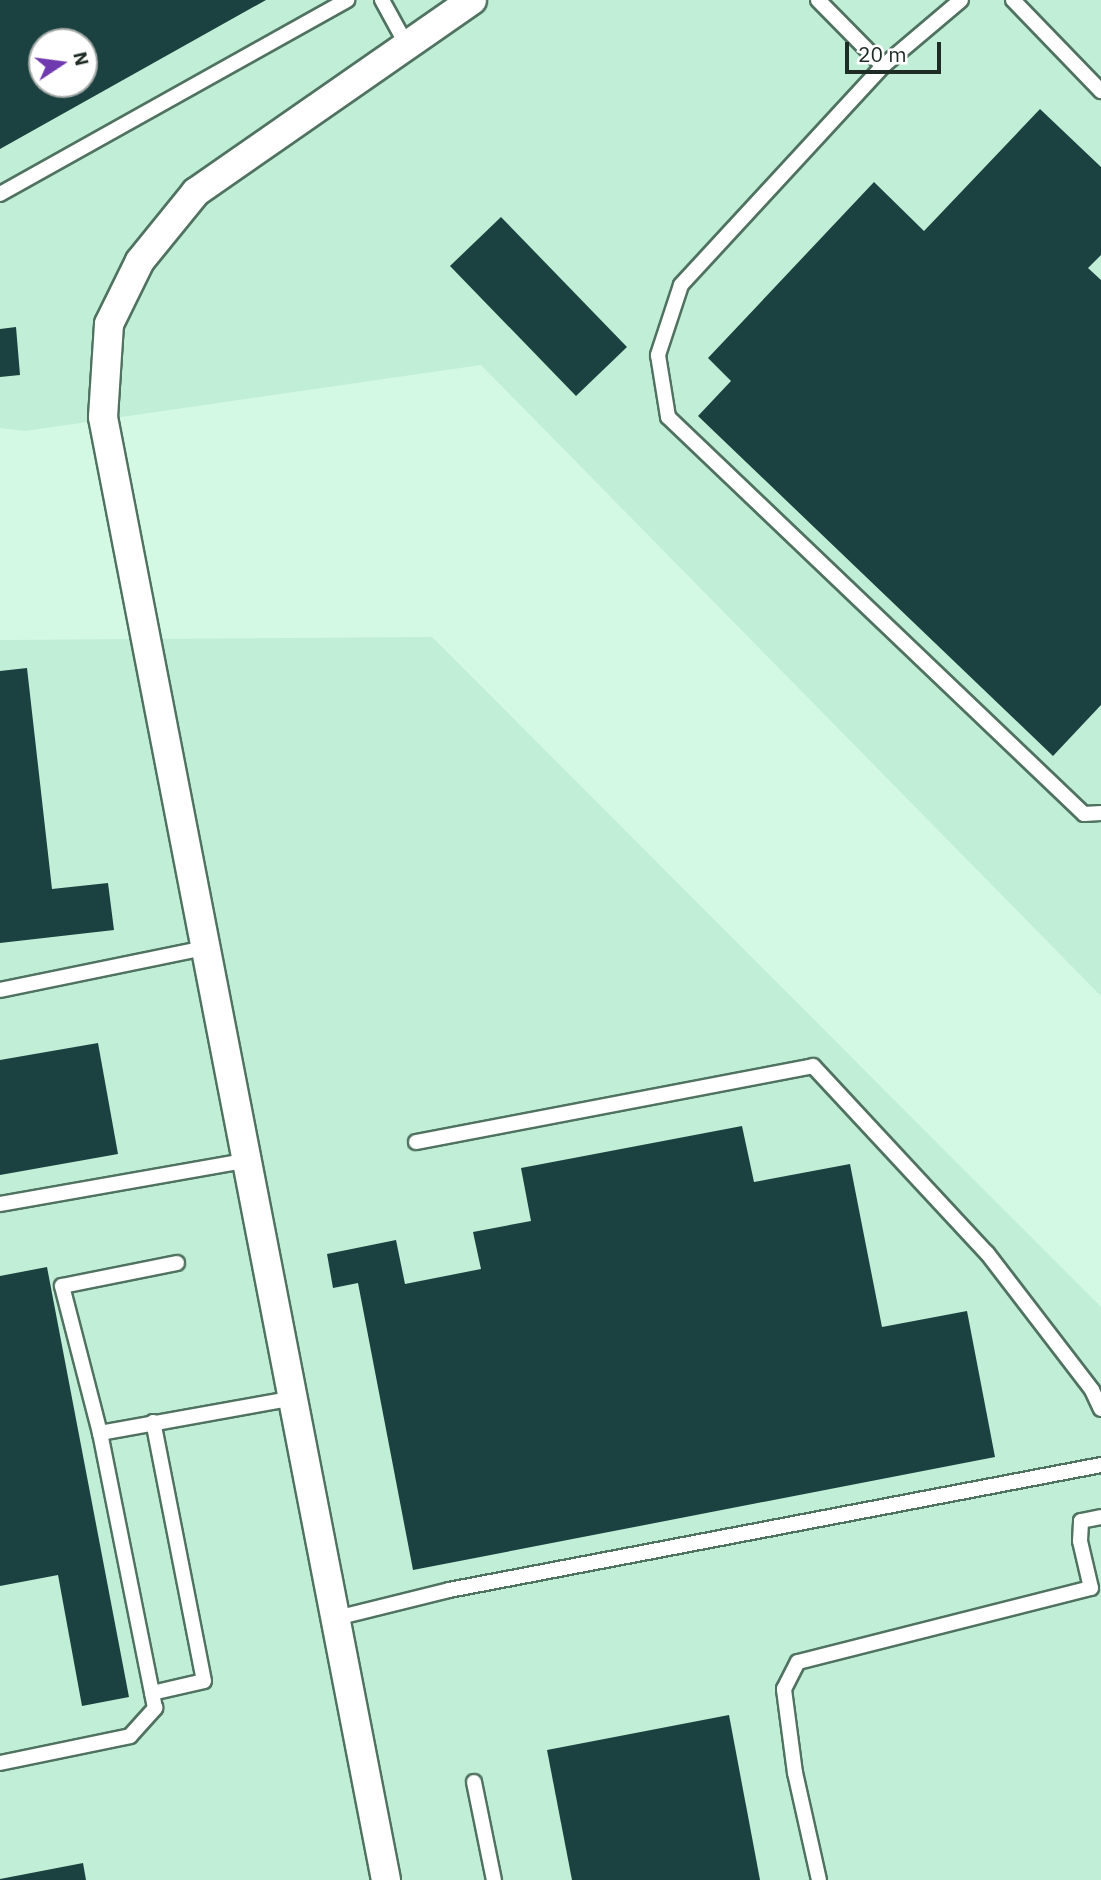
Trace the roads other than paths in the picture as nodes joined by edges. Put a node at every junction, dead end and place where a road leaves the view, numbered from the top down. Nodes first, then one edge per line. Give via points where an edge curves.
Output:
1 (347, 0) edge
2 (382, 0) edge
3 (472, 0) edge
4 (818, 0) edge
5 (961, 0) edge
6 (1013, 0) edge
7 (405, 42) junction
8 (883, 66) junction
9 (1101, 91) edge
10 (0, 194) edge
11 (1101, 813) edge
12 (209, 947) junction
13 (0, 990) edge
14 (416, 1142) dead end
15 (249, 1160) junction
16 (0, 1204) edge
17 (177, 1263) dead end
18 (294, 1398) junction
19 (1101, 1409) edge
20 (153, 1422) junction
21 (100, 1433) junction
22 (1101, 1465) edge
23 (1101, 1517) edge
24 (335, 1618) junction
25 (152, 1693) junction
26 (0, 1763) edge
27 (474, 1782) dead end
28 (386, 1880) edge
29 (494, 1880) edge
30 (819, 1880) edge

1 - 10 lane
2 - 7 lane
3 - 7 street
4 - 8 lane
5 - 8 lane
6 - 9 lane
7 - 12 street via 196,191 140,261 109,324 103,417
8 - 11 lane via 681,285 658,355 668,417 1084,814
12 - 13 lane
12 - 15 street
14 - 19 lane via 813,1066 987,1253 1092,1390
15 - 16 lane
15 - 18 street
17 - 21 lane via 62,1286
18 - 20 lane
18 - 24 street
20 - 21 lane
20 - 25 lane via 204,1681
21 - 25 lane
22 - 24 lane via 449,1590
23 - 30 lane via 1081,1521 1080,1541 1091,1588 798,1662 783,1689 795,1773
24 - 28 street
25 - 26 lane via 155,1708 130,1736
27 - 29 lane

